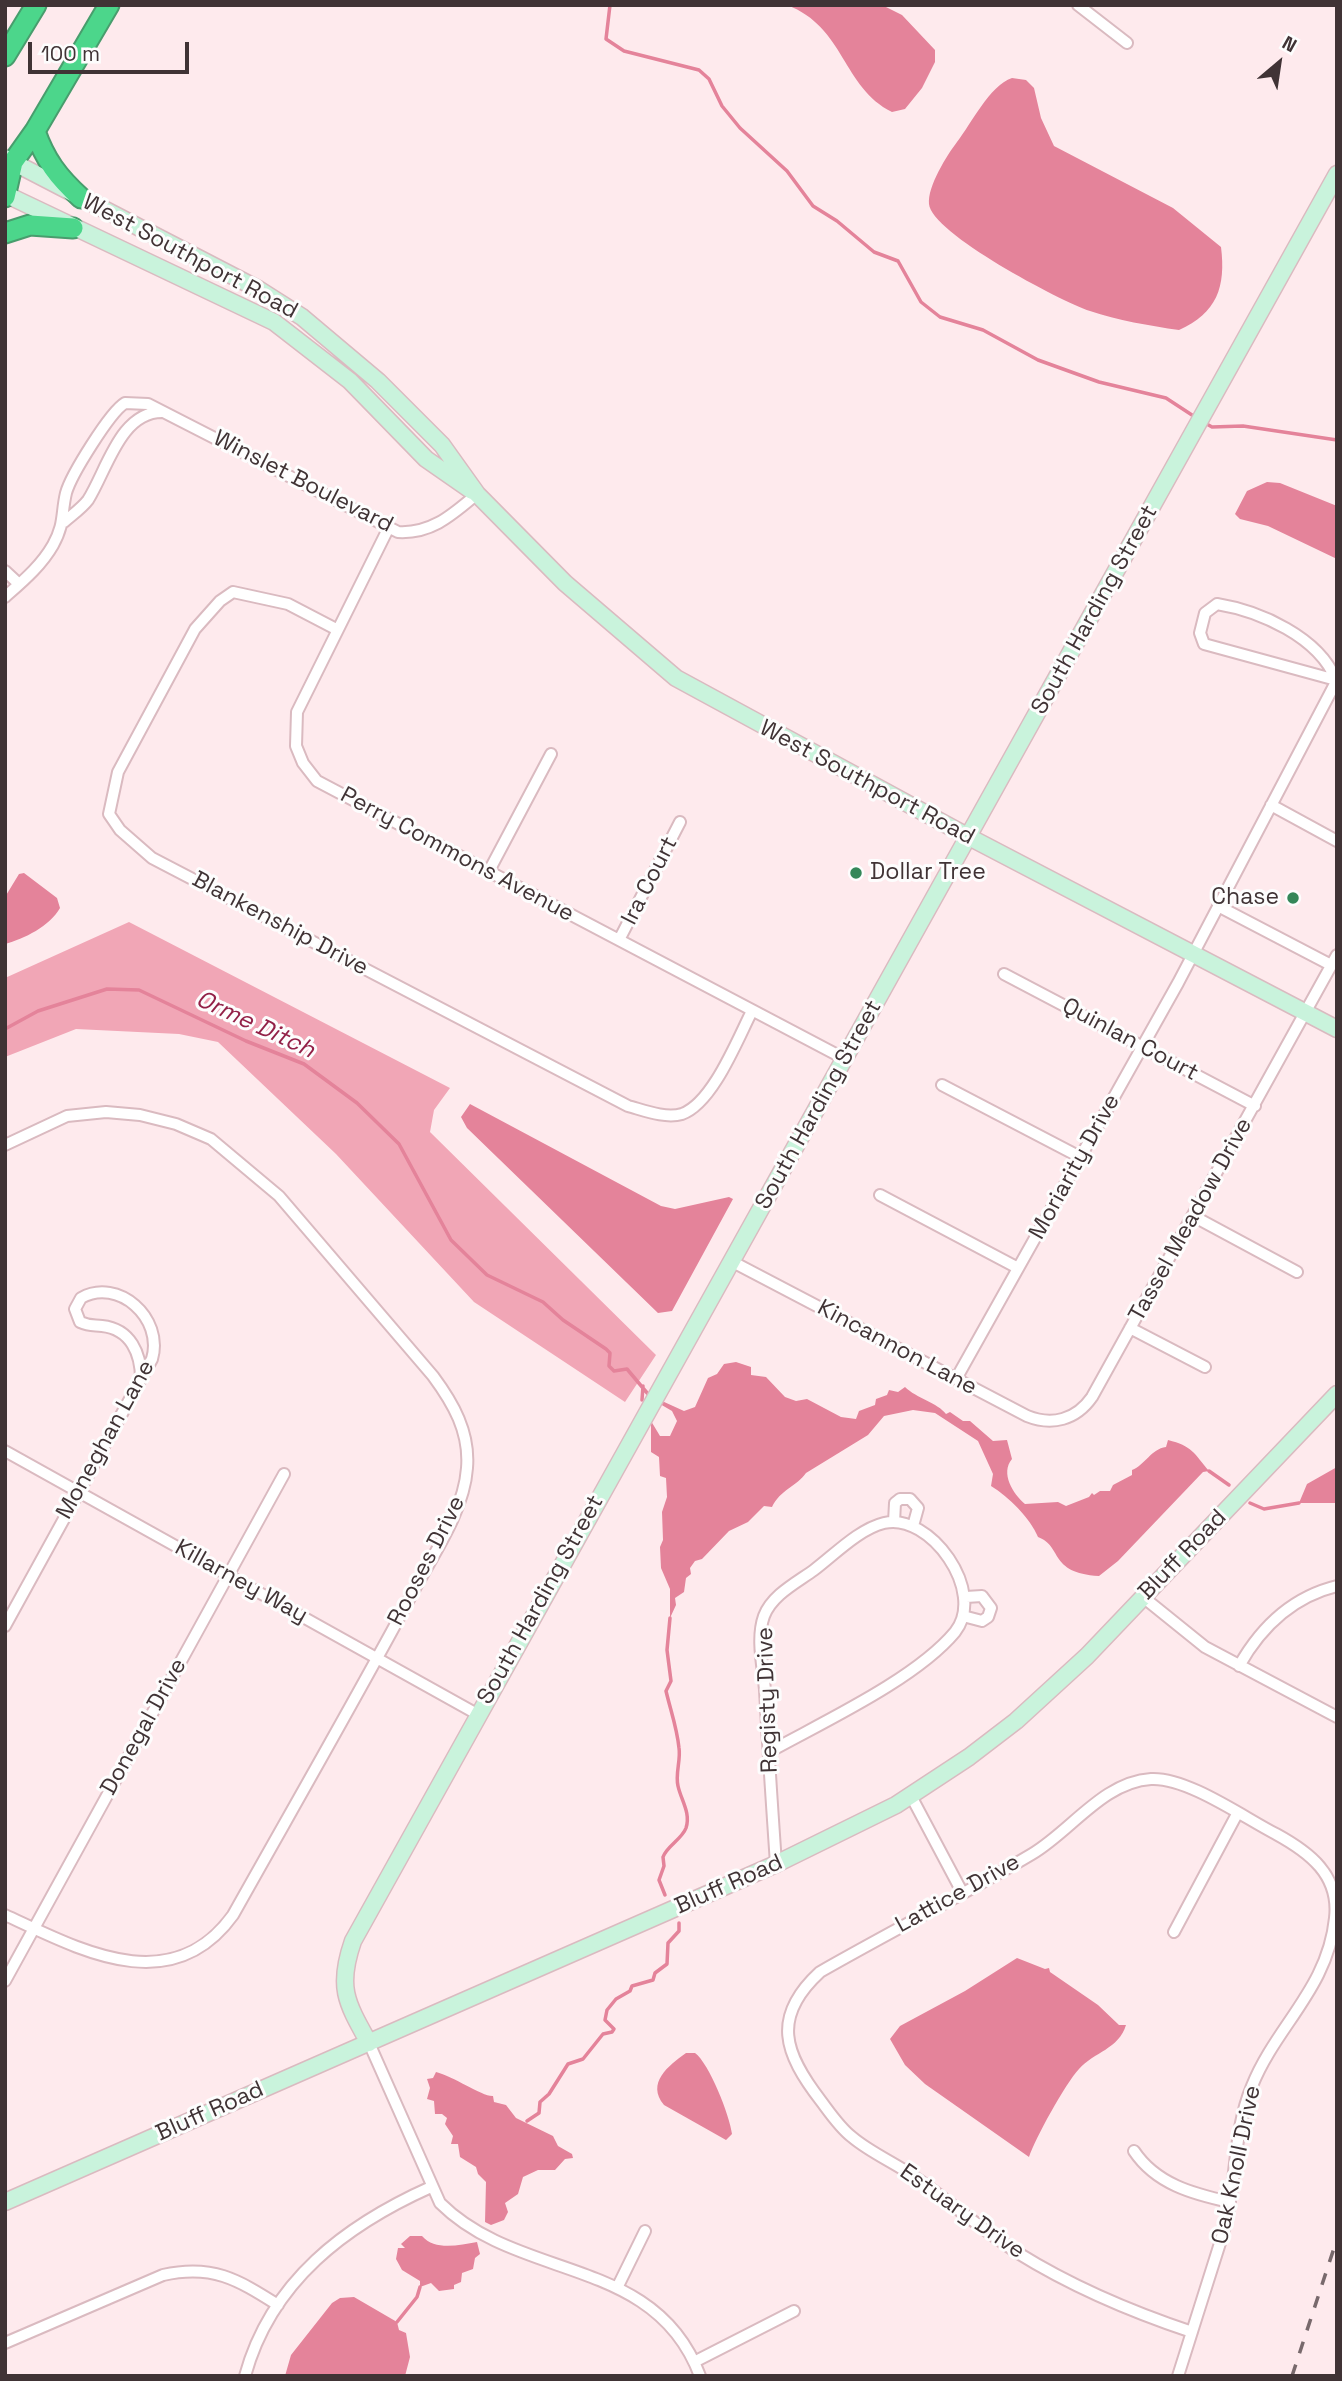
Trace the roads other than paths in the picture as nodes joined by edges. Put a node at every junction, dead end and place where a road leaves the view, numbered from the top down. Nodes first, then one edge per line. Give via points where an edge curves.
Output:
1 (36, 5) edge
2 (109, 5) edge
3 (1078, 5) edge
4 (1127, 43) dead end
5 (5, 56) edge
6 (35, 131) junction
7 (9, 160) edge
8 (1337, 174) edge
9 (6, 195) edge
10 (81, 198) junction
11 (74, 228) junction
12 (5, 233) edge
13 (163, 412) junction
14 (477, 494) junction
15 (64, 522) junction
16 (388, 529) junction
17 (5, 571) edge
18 (19, 584) junction
19 (5, 597) edge
20 (336, 629) junction
21 (1337, 680) edge
22 (551, 754) dead end
23 (1271, 805) junction
24 (680, 822) dead end
25 (969, 837) junction
26 (1337, 841) edge
27 (489, 871) junction
28 (1218, 906) junction
29 (619, 940) junction
30 (1193, 954) junction
31 (1337, 955) edge
32 (1331, 965) junction
33 (1004, 974) dead end
34 (752, 1011) junction
35 (1306, 1013) junction
36 (1337, 1029) edge
37 (1143, 1046) junction
38 (845, 1059) junction
39 (942, 1085) dead end
40 (1255, 1106) junction
41 (5, 1145) edge
42 (1080, 1157) junction
43 (880, 1195) dead end
44 (1193, 1216) junction
45 (731, 1261) junction
46 (1018, 1268) junction
47 (1297, 1272) dead end
48 (1130, 1328) junction
49 (1205, 1367) dead end
50 (141, 1379) junction
51 (956, 1379) junction
52 (1337, 1394) edge
53 (1066, 1419) joint
54 (5, 1451) edge
55 (284, 1474) dead end
56 (78, 1491) junction
57 (894, 1522) junction
58 (913, 1526) junction
59 (228, 1574) junction
60 (1337, 1586) edge
61 (966, 1597) junction
62 (1143, 1597) junction
63 (963, 1616) junction
64 (5, 1626) edge
65 (378, 1658) junction
66 (1240, 1666) junction
67 (477, 1714) junction
68 (1337, 1717) edge
69 (769, 1752) junction
70 (911, 1796) junction
71 (1237, 1814) junction
72 (776, 1864) junction
73 (962, 1892) junction
74 (5, 1915) edge
75 (35, 1928) junction
76 (1174, 1932) dead end
77 (5, 1981) edge
78 (788, 2031) joint
79 (369, 2043) junction
80 (1134, 2151) dead end
81 (432, 2187) junction
82 (5, 2202) edge
83 (1230, 2202) junction
84 (645, 2231) dead end
85 (618, 2286) junction
86 (278, 2305) junction
87 (794, 2311) dead end
88 (1192, 2332) junction
89 (5, 2343) edge
90 (694, 2362) junction
91 (245, 2376) edge
92 (699, 2376) edge
93 (1178, 2376) edge

1 - 5 highway
2 - 6 highway
3 - 4 street
6 - 7 highway
6 - 10 highway via 55,173
7 - 9 highway
7 - 10 main road, West Southport Road
8 - 25 main road, South Harding Street
9 - 11 main road, West Southport Road
10 - 14 main road, West Southport Road via 258,289 302,317 378,381 442,445
11 - 12 highway via 30,225
11 - 14 main road, West Southport Road via 274,322 350,381 426,458
13 - 15 street, Winslet Boulevard via 144,414 131,424 86,503
13 - 15 street, Winslet Boulevard via 133,402 113,412 66,492
13 - 16 street, Winslet Boulevard
14 - 16 street, Winslet Boulevard via 435,526 409,532
14 - 25 main road, West Southport Road via 595,611 676,678
15 - 18 street, Winslet Boulevard via 38,566
16 - 20 street, Perry Commons Avenue
17 - 18 street
18 - 19 street, Winslet Boulevard
20 - 27 street, Perry Commons Avenue via 297,712 296,746 303,763 337,794
20 - 34 street, Blankenship Drive via 267,597 233,592 220,601 195,629 118,772 109,814 120,830 152,858 628,1106 682,1114 720,1073
21 - 21 street via 1320,655 1273,622 1217,604 1205,613 1200,637 1210,647
21 - 23 street, Moriarity Drive
22 - 27 street
23 - 26 street
23 - 28 street, Moriarity Drive
24 - 29 street, Ira Court
25 - 30 main road, West Southport Road
25 - 38 main road, South Harding Street
27 - 29 street, Perry Commons Avenue
28 - 30 street, Moriarity Drive
28 - 32 street
29 - 34 street, Perry Commons Avenue
30 - 35 main road, West Southport Road
30 - 37 street, Moriarity Drive
31 - 32 street, Tassel Meadow Drive
32 - 35 street, Tassel Meadow Drive
33 - 37 street, Quinlan Court
34 - 38 street, Perry Commons Avenue
35 - 36 main road, West Southport Road
35 - 40 street, Tassel Meadow Drive
37 - 40 street, Quinlan Court
37 - 42 street, Moriarity Drive
38 - 45 main road, South Harding Street
39 - 42 street
40 - 44 street, Tassel Meadow Drive
41 - 65 street, Rooses Drive via 67,1116 106,1112 176,1124 211,1139 279,1196 454,1404 464,1432 468,1467 463,1492
42 - 46 street, Moriarity Drive
43 - 46 street
44 - 47 street
44 - 48 street, Tassel Meadow Drive
45 - 51 street, Kincannon Lane
45 - 67 main road, South Harding Street
46 - 51 street, Moriarity Drive
48 - 49 street
48 - 53 street, Tassel Meadow Drive via 1089,1401
50 - 50 street, Moneghan Lane via 141,1360 133,1343 116,1329 80,1322 75,1309 81,1298 102,1293 121,1297 149,1320 156,1345
50 - 56 street, Moneghan Lane
51 - 53 street, Kincannon Lane via 1032,1418
52 - 62 main road, Bluff Road
54 - 56 street, Killarney Way
55 - 59 street, Donegal Drive
56 - 59 street, Killarney Way
56 - 64 street, Moneghan Lane
57 - 58 street
57 - 58 street via 895,1503 910,1499 918,1508
57 - 69 street, Registy Drive via 868,1530 769,1607 761,1633
58 - 61 street via 931,1537 956,1572
59 - 65 street, Killarney Way
59 - 75 street, Donegal Drive
60 - 66 street via 1308,1596 1279,1615 1254,1641
61 - 63 street
61 - 63 street via 982,1596 991,1608 982,1621
62 - 66 street via 1205,1647
62 - 70 main road, Bluff Road via 1037,1704
63 - 69 street via 951,1636 896,1679
65 - 67 street, Killarney Way
65 - 75 street, Rooses Drive via 233,1915 216,1934 196,1949 154,1962 129,1962 95,1955
66 - 68 street
67 - 79 main road, South Harding Street via 347,1958 345,1992
69 - 72 street, Registy Drive
70 - 72 main road, Bluff Road
70 - 73 street
71 - 73 street, Lattice Drive via 1184,1786 1153,1779 1116,1790 1037,1851
71 - 76 street
71 - 83 street, Oak Knoll Drive via 1302,1848 1321,1866 1335,1908 1332,1932 1312,1990 1271,2049 1250,2091
72 - 79 main road, Bluff Road
73 - 78 street, Lattice Drive via 820,1972 802,1988 792,2007
74 - 75 street, Rooses Drive
75 - 77 street, Donegal Drive
78 - 88 street, Estuary Drive via 791,2057 799,2073 850,2136 914,2176 1023,2256 1120,2306
79 - 81 street
79 - 82 main road, Bluff Road
80 - 83 street via 1148,2167 1192,2194
81 - 85 street via 453,2216 509,2248
81 - 86 street via 389,2206 343,2235 306,2268
83 - 88 street, Oak Knoll Drive
84 - 85 street
85 - 90 street via 655,2311
86 - 89 street via 218,2273 183,2270
86 - 91 street
87 - 90 street
88 - 93 street, Oak Knoll Drive
90 - 92 street

